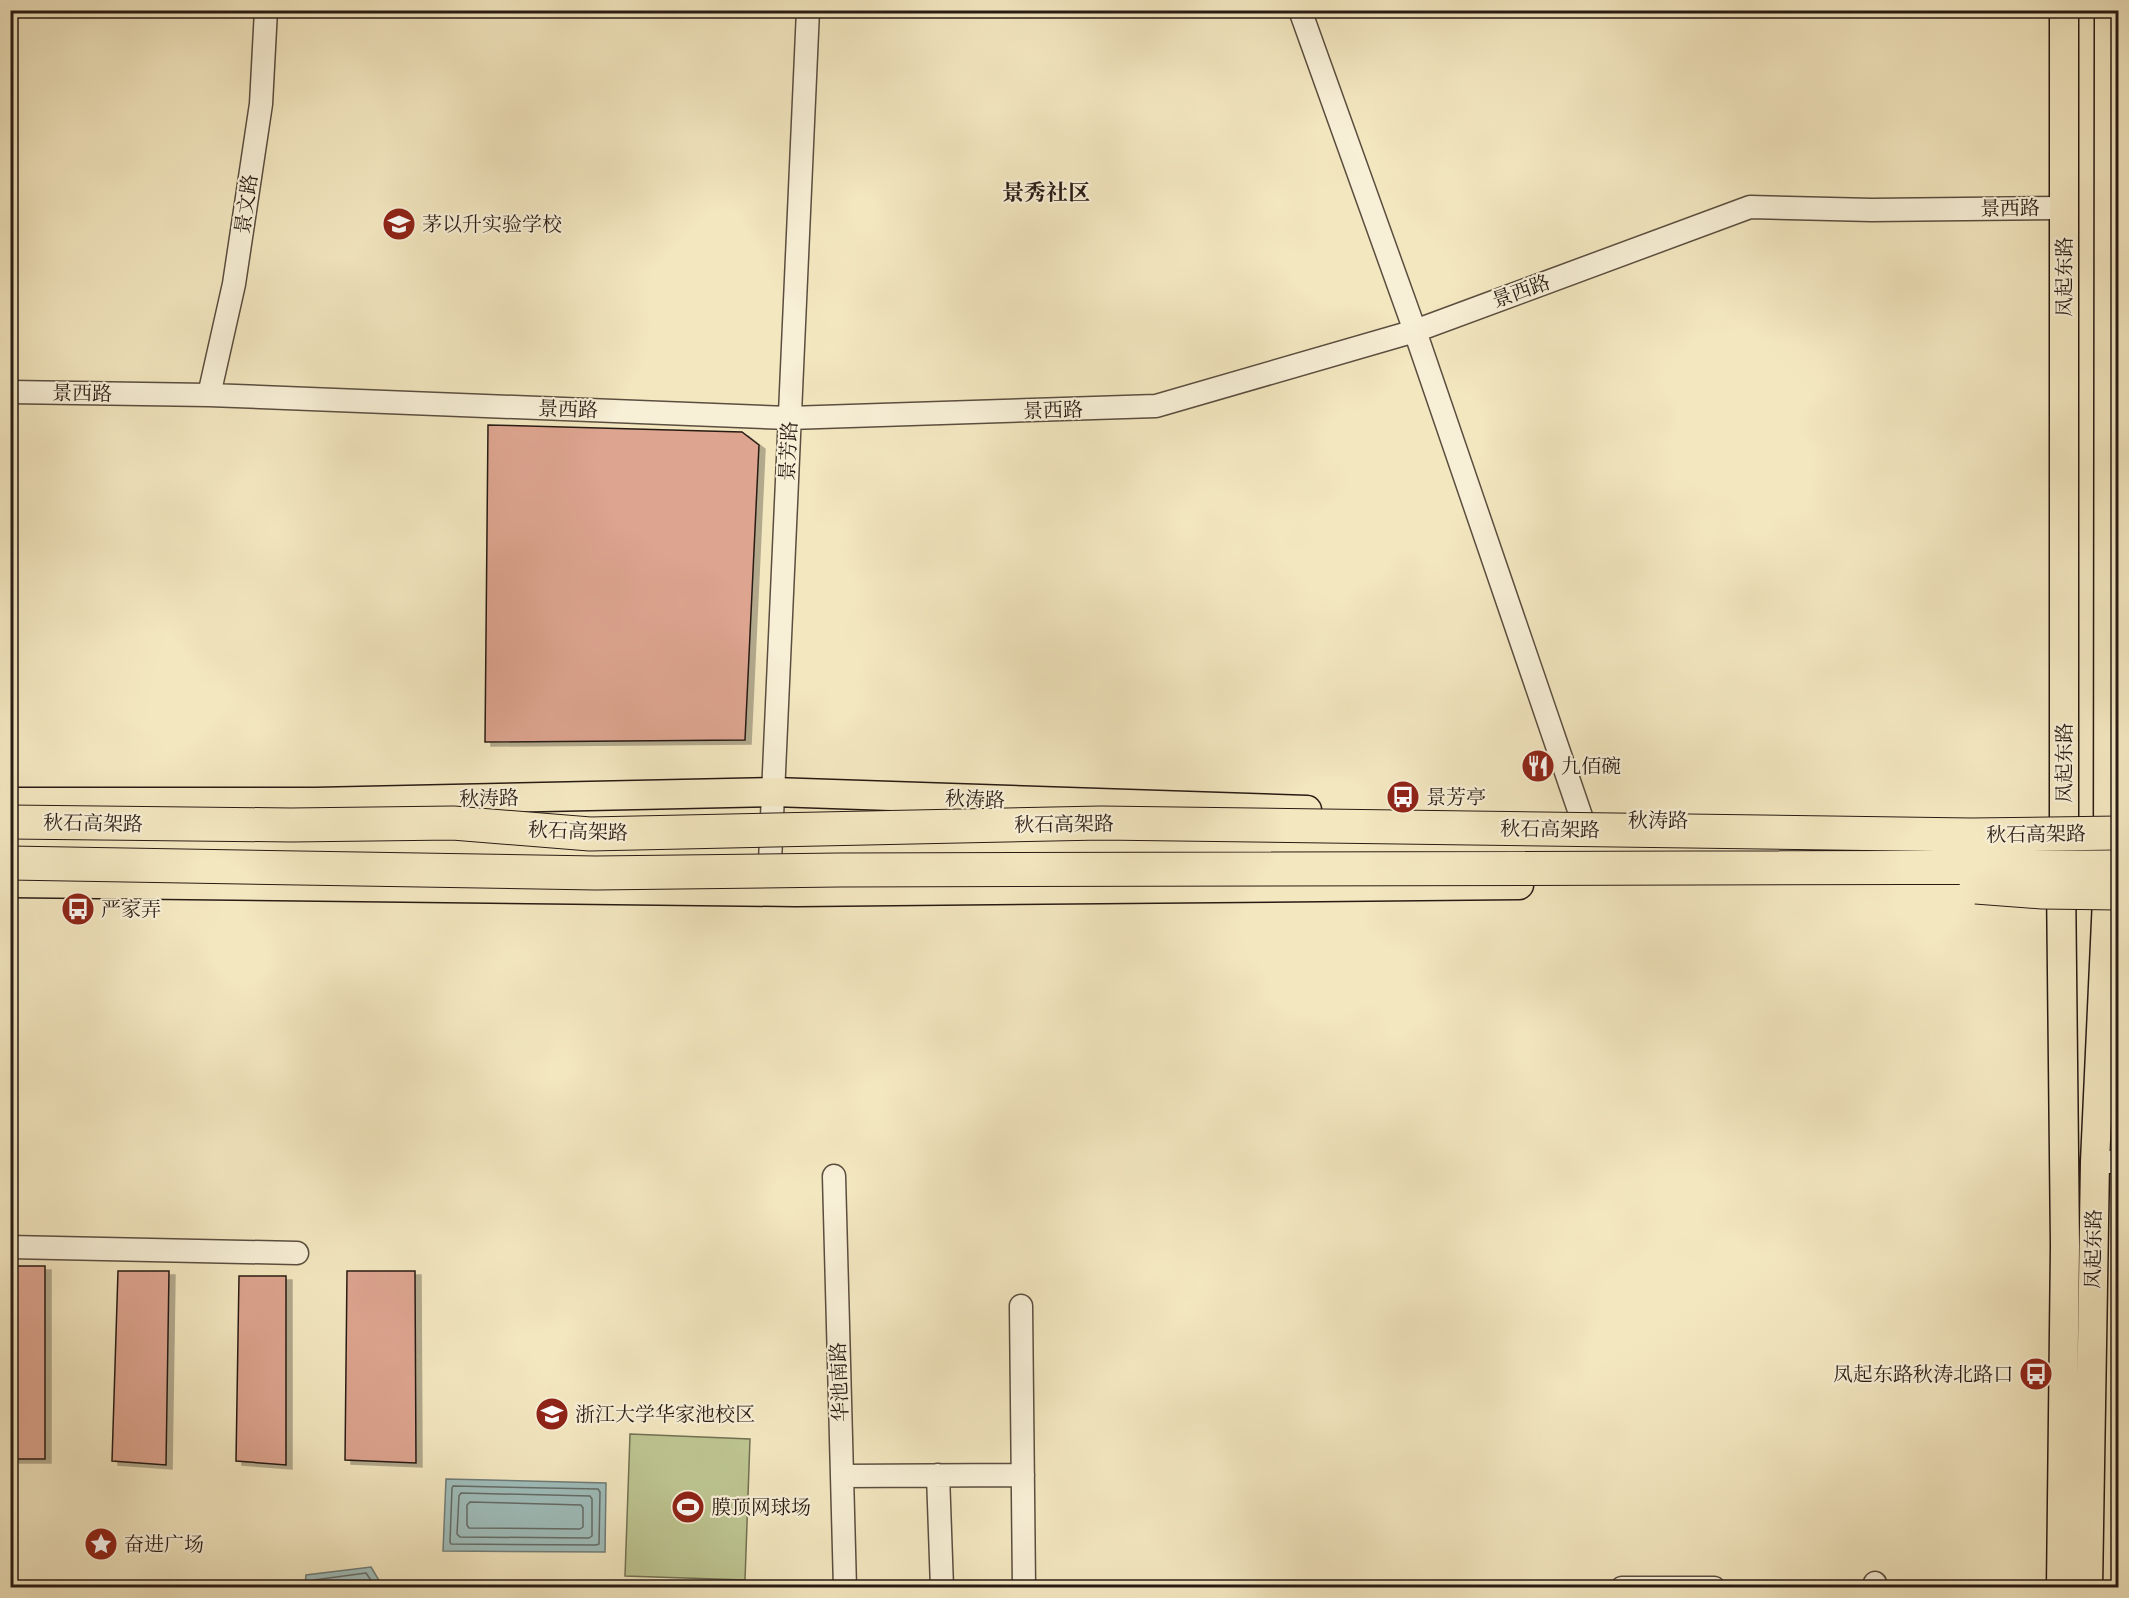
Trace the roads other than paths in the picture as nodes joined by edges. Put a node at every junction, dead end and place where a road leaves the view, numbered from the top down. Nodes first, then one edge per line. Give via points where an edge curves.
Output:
1 (266, 10) edge
2 (808, 10) edge
3 (1300, 10) edge
4 (2064, 10) edge
5 (2109, 10) edge
6 (2064, 208) junction
7 (1415, 331) junction
8 (10, 392) edge
9 (209, 395) junction
10 (789, 418) junction
11 (772, 792) junction
12 (10, 802) edge
13 (1582, 819) junction
14 (10, 822) edge
15 (2064, 823) junction
16 (2115, 825) edge
17 (10, 863) edge
18 (156, 865) junction
19 (2061, 879) junction
20 (2116, 879) edge
21 (10, 883) edge
22 (769, 891) junction
23 (2107, 1162) edge
24 (834, 1176) dead end
25 (10, 1247) edge
26 (297, 1253) dead end
27 (1021, 1306) dead end
28 (1023, 1474) junction
29 (938, 1475) junction
30 (842, 1476) junction
31 (845, 1587) edge
32 (942, 1587) edge
33 (1024, 1587) edge
34 (1622, 1587) edge
35 (1714, 1587) edge
36 (2061, 1587) edge
37 (2088, 1587) edge

1 - 9 street, 景文路 via 261,104 234,284
2 - 10 street, 景芳路
3 - 7 street
4 - 6 main road, 凤起东路
5 - 16 main road, 凤起东路
6 - 7 street, 景西路 via 1750,207
6 - 15 main road, 凤起东路
7 - 10 street, 景西路 via 1156,406
7 - 13 street
8 - 9 street, 景西路
9 - 10 street, 景西路
10 - 11 street, 景芳路
11 - 12 main road, 秋涛路 via 327,801
11 - 13 main road, 秋涛路
11 - 22 street, 景芳路
13 - 15 main road, 秋涛路
14 - 16 highway, 秋石高架路, bridge via 453,823 590,834 1101,823 1971,835
15 - 16 main road, 秋涛路
15 - 19 main road, 凤起东路
16 - 20 main road, 凤起东路
17 - 18 highway, 秋石高架路, bridge
18 - 20 highway, 秋石高架路, bridge via 596,873 1729,869
18 - 21 highway, bridge
19 - 20 main road
19 - 22 main road
19 - 36 main road, 凤起东路 via 2065,1246
20 - 23 main road, 凤起东路
21 - 22 main road
23 - 37 main road, 凤起东路
24 - 30 street, 华池南路
25 - 26 street
27 - 28 street
28 - 29 street
28 - 33 street
29 - 30 street
29 - 32 street
30 - 31 street, 华池南路
34 - 35 street

